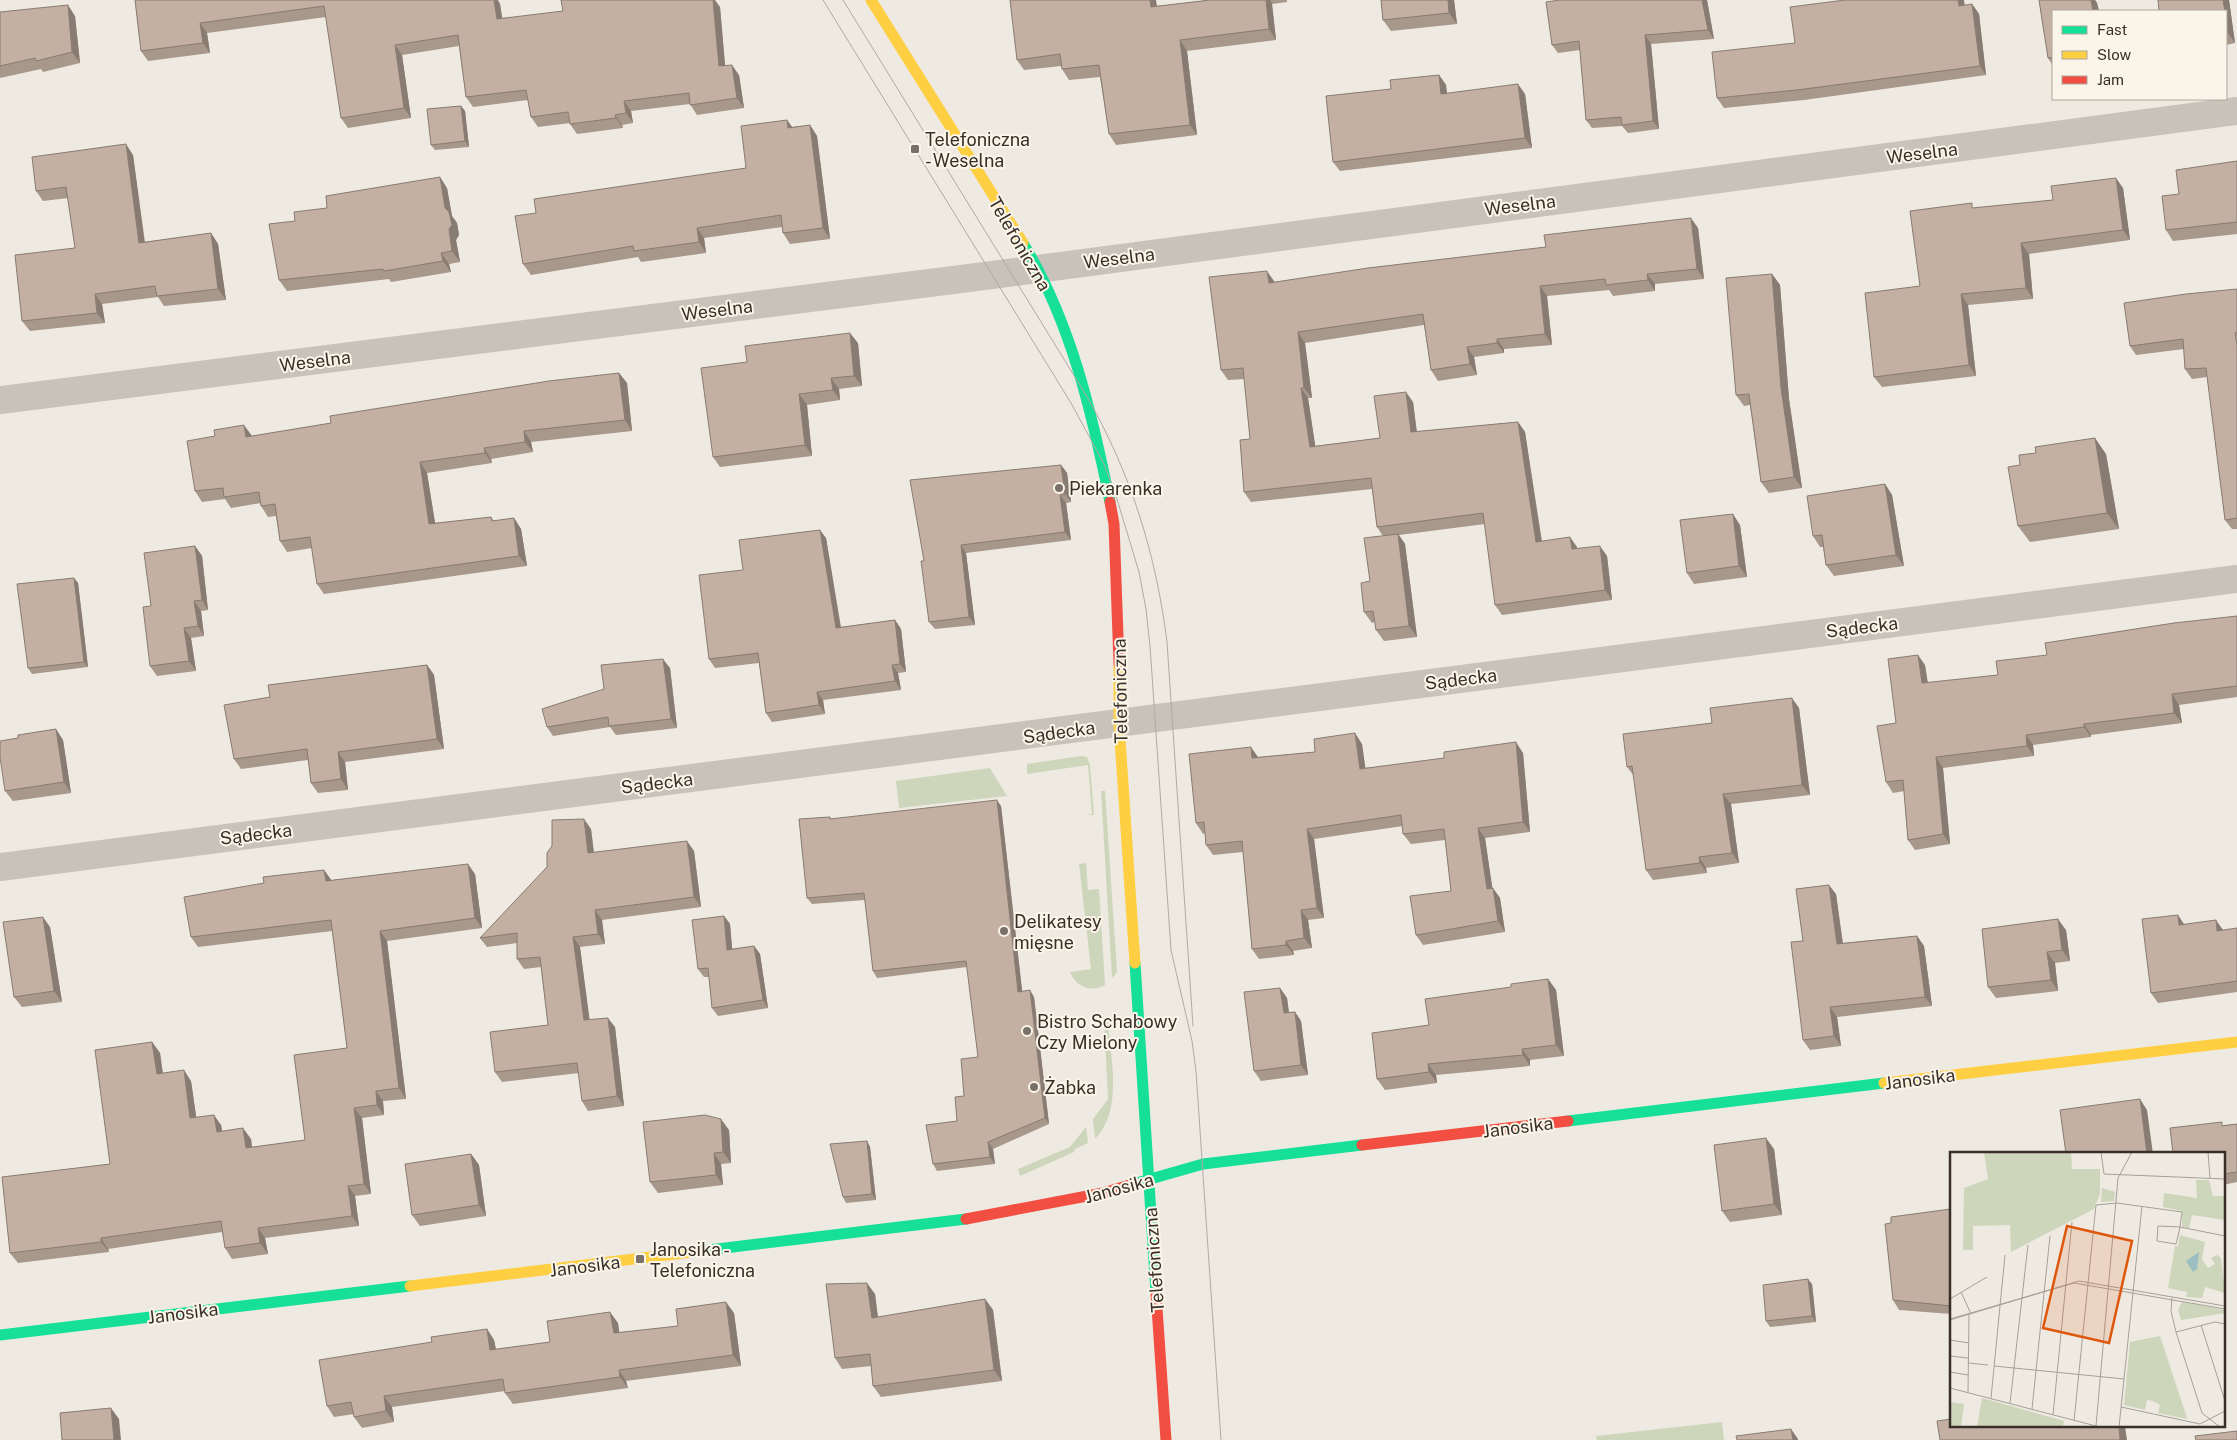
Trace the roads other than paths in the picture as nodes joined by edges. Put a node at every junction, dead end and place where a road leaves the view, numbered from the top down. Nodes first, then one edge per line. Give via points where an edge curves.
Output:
1 (871, 0) edge
2 (2237, 112) edge
3 (1038, 268) junction
4 (0, 400) edge
5 (2237, 579) edge
6 (1118, 724) junction
7 (0, 867) edge
8 (2237, 1042) edge
9 (1149, 1180) junction
10 (0, 1335) edge
11 (1166, 1440) edge

1 - 3 street, Telefoniczna
2 - 3 street, Weselna
3 - 4 street, Weselna
3 - 6 street, Telefoniczna via 1067,337 1091,410 1114,524 1119,625
5 - 6 street, Sądecka
6 - 7 street, Sądecka
6 - 9 street, Telefoniczna
8 - 9 street, Janosika via 1242,1159 1203,1164
9 - 10 street, Janosika via 1041,1207 934,1224
9 - 11 street, Telefoniczna

